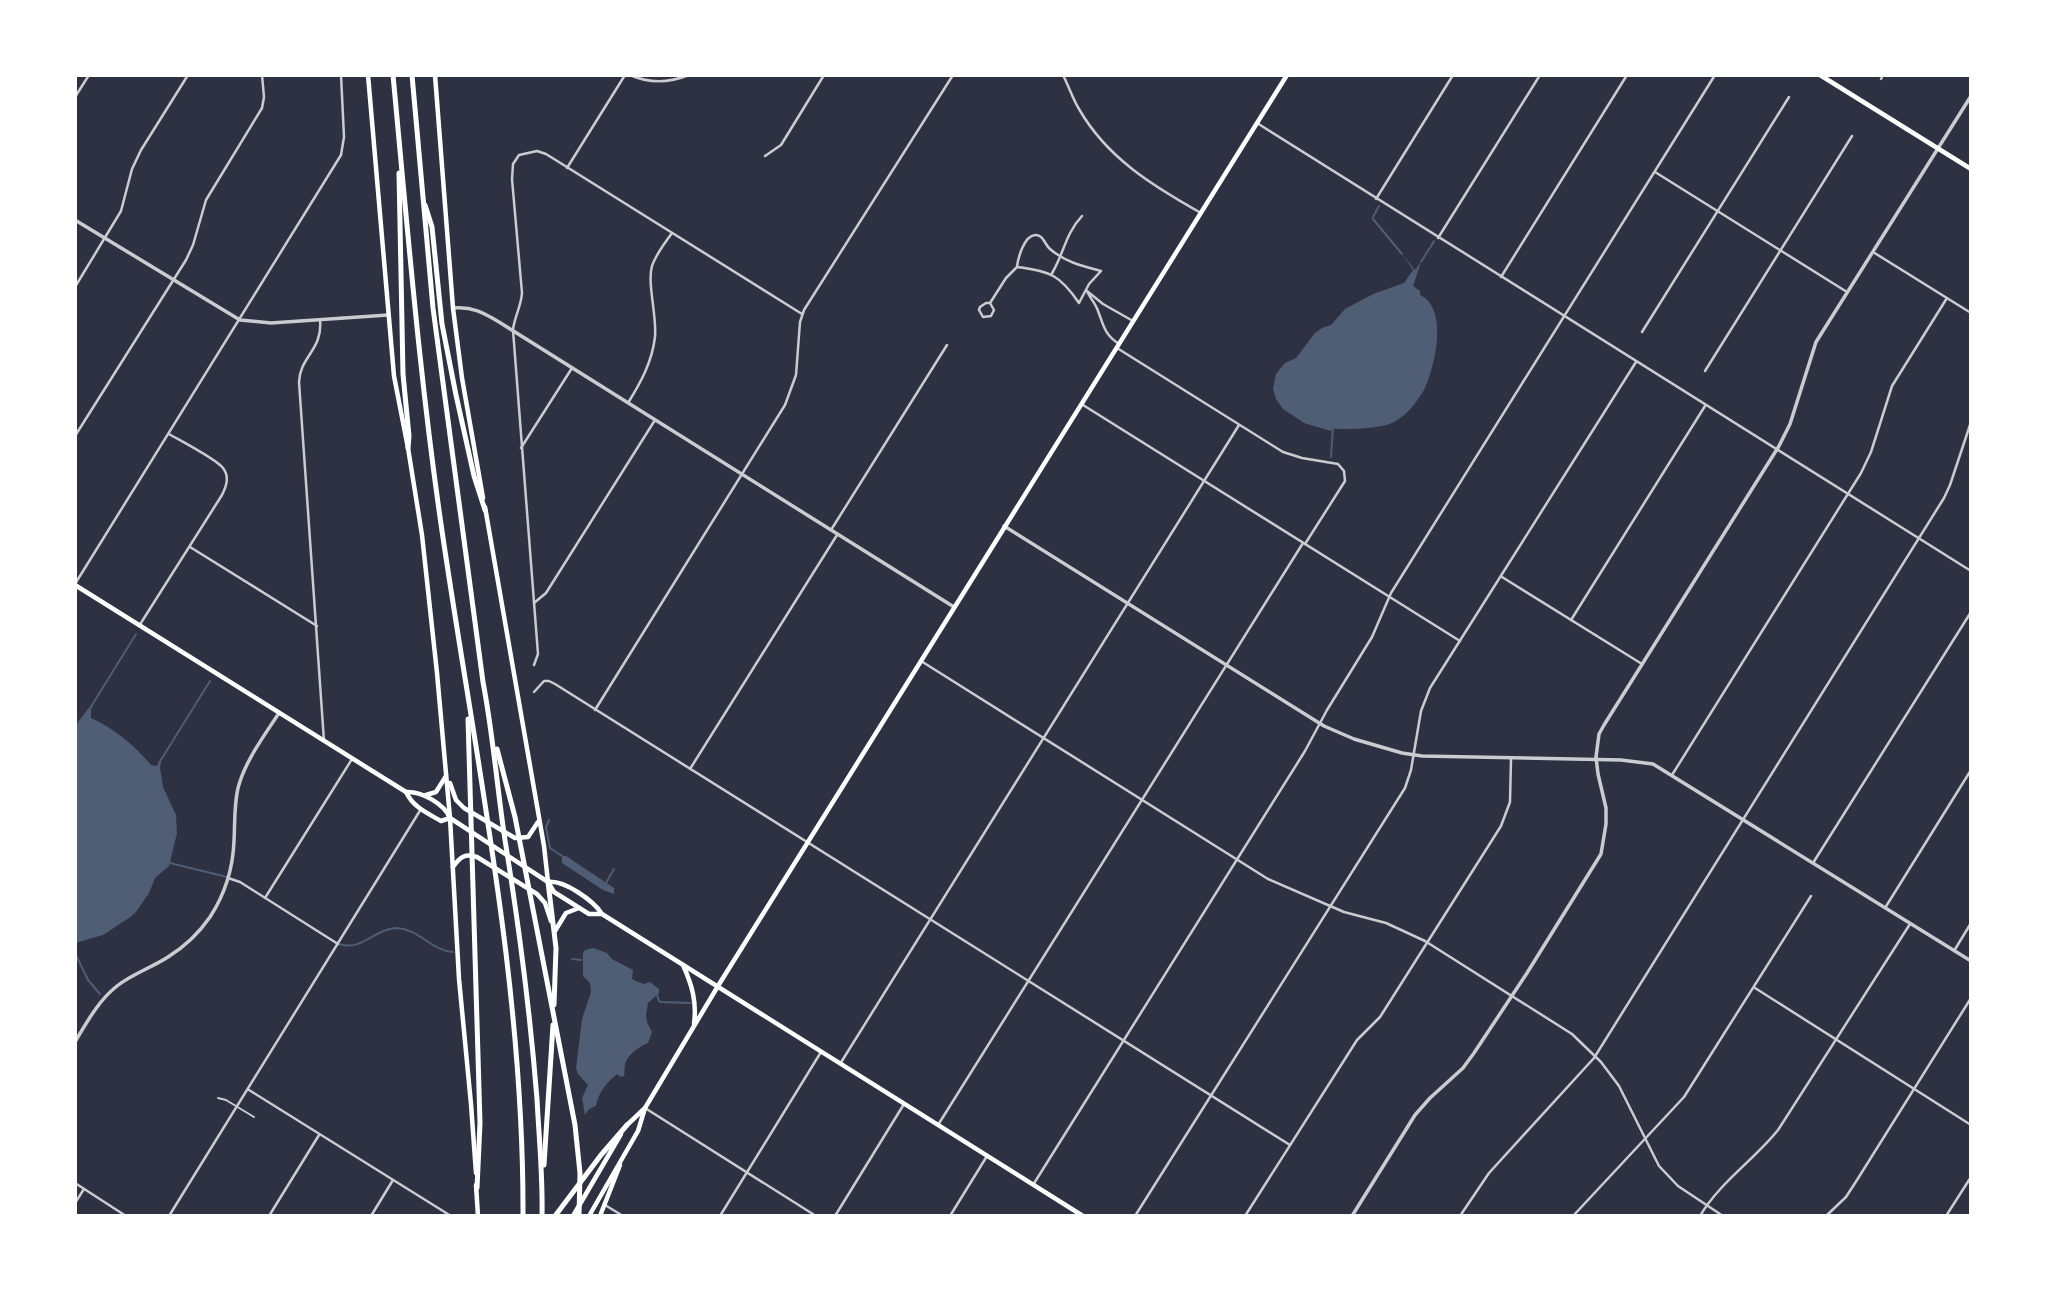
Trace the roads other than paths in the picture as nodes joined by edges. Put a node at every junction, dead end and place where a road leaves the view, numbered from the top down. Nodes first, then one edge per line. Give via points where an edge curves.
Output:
1 (89, 75) edge
2 (188, 75) edge
3 (262, 75) edge
4 (341, 75) edge
5 (368, 75) edge
6 (393, 75) edge
7 (412, 75) edge
8 (435, 75) edge
9 (627, 75) edge
10 (690, 75) edge
11 (824, 75) edge
12 (1063, 75) edge
13 (1287, 75) edge
14 (1453, 75) edge
15 (1540, 75) edge
16 (1627, 75) edge
17 (1715, 75) edge
18 (1820, 75) edge
19 (953, 76) edge
20 (1971, 96) edge
21 (75, 97) edge
22 (1789, 97) dead end
23 (1256, 123) junction
24 (398, 127) junction
25 (1852, 136) dead end
26 (1937, 148) junction
27 (765, 156) dead end
28 (567, 168) junction
29 (1971, 169) edge
30 (1655, 172) junction
31 (422, 195) junction
32 (1376, 199) junction
33 (1717, 211) junction
34 (1200, 213) junction
35 (1082, 216) dead end
36 (75, 220) edge
37 (672, 233) junction
38 (1438, 238) junction
39 (105, 239) junction
40 (1781, 250) junction
41 (1873, 251) junction
42 (1060, 256) junction
43 (1017, 267) junction
44 (1051, 275) junction
45 (1501, 277) junction
46 (173, 281) junction
47 (75, 287) edge
48 (1087, 291) junction
49 (1847, 292) junction
50 (1947, 298) junction
51 (990, 303) junction
52 (453, 308) junction
53 (1971, 313) edge
54 (388, 314) junction
55 (803, 314) junction
56 (1564, 317) junction
57 (320, 319) junction
58 (240, 320) junction
59 (1133, 321) junction
60 (513, 330) junction
61 (1642, 332) dead end
62 (947, 345) dead end
63 (1118, 346) junction
64 (1636, 362) junction
65 (572, 368) junction
66 (1705, 371) dead end
67 (628, 403) junction
68 (1081, 404) junction
69 (1706, 406) junction
70 (655, 420) junction
71 (1971, 422) edge
72 (1239, 425) junction
73 (169, 434) junction
74 (75, 436) edge
75 (408, 448) junction
76 (521, 448) junction
77 (1777, 450) junction
78 (743, 475) junction
79 (1205, 481) junction
80 (1848, 494) junction
81 (485, 510) junction
82 (1004, 526) junction
83 (831, 530) junction
84 (838, 534) junction
85 (1918, 538) junction
86 (1304, 544) junction
87 (190, 547) junction
88 (1971, 571) edge
89 (1501, 576) junction
90 (75, 584) edge
91 (1389, 597) junction
92 (534, 603) junction
93 (1128, 604) junction
94 (954, 607) junction
95 (1971, 612) edge
96 (1572, 620) junction
97 (139, 626) junction
98 (317, 626) junction
99 (1460, 641) junction
100 (920, 661) junction
101 (1642, 664) junction
102 (534, 665) dead end
103 (1226, 665) junction
104 (534, 692) dead end
105 (468, 695) junction
106 (595, 710) junction
107 (279, 713) junction
108 (1320, 723) junction
109 (493, 732) junction
110 (1044, 740) junction
111 (324, 741) junction
112 (1414, 755) junction
113 (352, 759) junction
114 (1511, 759) junction
115 (1597, 760) junction
116 (690, 769) junction
117 (1971, 770) edge
118 (447, 775) junction
119 (1672, 775) junction
120 (406, 792) junction
121 (423, 795) junction
122 (1142, 800) junction
123 (421, 809) junction
124 (450, 818) junction
125 (1743, 819) junction
126 (539, 820) junction
127 (807, 842) junction
128 (1237, 860) junction
129 (1813, 863) junction
130 (453, 867) junction
131 (229, 878) junction
132 (548, 881) junction
133 (1811, 896) dead end
134 (265, 898) junction
135 (1331, 907) junction
136 (579, 908) junction
137 (1885, 908) junction
138 (601, 914) junction
139 (931, 920) junction
140 (1910, 923) junction
141 (1971, 923) edge
142 (554, 932) junction
143 (1427, 942) junction
144 (338, 944) junction
145 (1954, 951) junction
146 (1971, 961) edge
147 (683, 965) junction
148 (1028, 981) junction
149 (718, 986) junction
150 (1754, 987) junction
151 (1512, 996) junction
152 (1971, 998) edge
153 (693, 1028) junction
154 (1836, 1039) junction
155 (1124, 1040) junction
156 (75, 1041) edge
157 (821, 1052) junction
158 (1595, 1056) junction
159 (840, 1064) junction
160 (247, 1089) junction
161 (1913, 1089) junction
162 (1210, 1095) junction
163 (218, 1098) dead end
164 (904, 1104) junction
165 (645, 1108) junction
166 (254, 1117) dead end
167 (627, 1125) junction
168 (938, 1125) junction
169 (1971, 1125) edge
170 (319, 1134) junction
171 (1645, 1139) junction
172 (1290, 1145) junction
173 (624, 1155) junction
174 (988, 1156) junction
175 (747, 1172) junction
176 (1971, 1177) edge
177 (393, 1180) junction
178 (543, 1182) junction
179 (75, 1183) edge
180 (1033, 1185) junction
181 (477, 1188) junction
182 (84, 1189) junction
183 (75, 1203) edge
184 (606, 1205) junction
185 (1707, 1205) junction
186 (1073, 1209) junction
187 (126, 1216) edge
188 (169, 1216) edge
189 (269, 1216) edge
190 (371, 1216) edge
191 (451, 1216) edge
192 (478, 1216) edge
193 (523, 1216) edge
194 (542, 1216) edge
195 (555, 1216) edge
196 (573, 1216) edge
197 (579, 1216) edge
198 (589, 1216) edge
199 (600, 1216) edge
200 (623, 1216) edge
201 (720, 1216) edge
202 (816, 1216) edge
203 (835, 1216) edge
204 (950, 1216) edge
205 (1069, 1216) edge
206 (1083, 1216) edge
207 (1135, 1216) edge
208 (1245, 1216) edge
209 (1352, 1216) edge
210 (1460, 1216) edge
211 (1573, 1216) edge
212 (1700, 1216) edge
213 (1723, 1216) edge
214 (1826, 1216) edge
215 (1946, 1216) edge

1 - 21 street
2 - 39 street via 137,158 121,211
3 - 46 street via 262,108 206,200 193,245
4 - 58 street via 341,155
5 - 54 main road
6 - 24 highway
7 - 31 highway
8 - 52 main road
9 - 10 street via 661,82
9 - 28 street
11 - 27 street via 780,145
12 - 34 street via 1079,110 1109,150 1145,180
13 - 23 main road
14 - 32 street
15 - 38 street
16 - 45 street
17 - 30 street
18 - 26 main road
19 - 55 street
20 - 26 street
22 - 33 street
23 - 32 street
23 - 34 main road
24 - 75 highway
24 - 105 highway via 444,548
25 - 40 street
26 - 29 main road
26 - 41 street
28 - 37 street
28 - 60 street via 537,151 519,155 513,164 522,293
30 - 33 street
30 - 56 street
31 - 81 highway via 432,227 442,324
31 - 109 highway via 433,308
32 - 38 street
33 - 40 street
33 - 61 street
34 - 59 main road
35 - 42 street
36 - 39 street
37 - 55 street
37 - 67 street via 652,265 655,338 649,364
38 - 45 street
39 - 46 street
39 - 47 street
40 - 49 street
40 - 66 street
41 - 49 street
41 - 50 street
42 - 43 street via 1041,236 1034,235 1023,246
42 - 44 street
42 - 48 street via 1101,271
43 - 44 street
43 - 51 street
44 - 48 street via 1079,303
45 - 56 street
46 - 58 street
46 - 74 street
48 - 59 street
48 - 63 street via 1106,334
49 - 77 street via 1816,342
50 - 53 street
50 - 80 street via 1892,386 1867,462
51 - 51 street via 980,307 983,317 993,313
52 - 60 street via 475,309
52 - 81 main road
54 - 57 street
54 - 75 main road
55 - 78 street via 791,390
56 - 64 street
56 - 91 street
57 - 58 street
57 - 98 street via 320,337 299,382
58 - 73 street
59 - 63 main road
60 - 65 street
60 - 76 street
62 - 83 street
63 - 68 main road
63 - 72 street
64 - 69 street
64 - 89 street
65 - 67 street
65 - 76 street
67 - 70 street
68 - 79 street
68 - 82 main road
69 - 77 street
69 - 96 street
70 - 78 street
70 - 92 street via 546,593
71 - 85 street via 1950,485
72 - 79 street
72 - 86 street via 1283,452 1334,463 1344,471 1341,488
73 - 87 street via 222,467 227,480
73 - 90 street
75 - 118 main road via 422,535
76 - 92 street
77 - 80 street
77 - 101 street
78 - 83 street
78 - 106 street
79 - 86 street
79 - 93 street
80 - 85 street
80 - 119 street
81 - 126 main road
82 - 93 street
82 - 94 main road
83 - 84 street
84 - 94 street
84 - 116 street
85 - 88 street
85 - 125 street
86 - 91 street
86 - 103 street
87 - 97 street
87 - 98 street
89 - 96 street
89 - 99 street
90 - 97 main road
91 - 99 street
91 - 108 street via 1372,637
92 - 102 street via 538,654
93 - 103 street
93 - 110 street
94 - 100 main road
95 - 129 street
96 - 101 street
97 - 107 main road
98 - 111 street
99 - 112 street via 1426,697
100 - 110 street
100 - 127 main road
101 - 115 street via 1599,734
103 - 108 street
103 - 122 street
104 - 106 street via 549,681
105 - 181 highway via 480,1123
105 - 193 highway via 516,1057
106 - 116 street
107 - 111 main road
107 - 131 street via 241,778
108 - 112 street via 1361,741
108 - 128 street
109 - 178 highway via 533,1046
109 - 197 highway via 515,817 575,1125
110 - 122 street
110 - 139 street
111 - 113 main road
112 - 114 street
112 - 135 street via 1408,783
113 - 120 main road
113 - 134 street
114 - 115 street
114 - 143 street via 1507,814
115 - 119 street via 1643,761
115 - 151 street via 1606,808 1601,854
116 - 127 street
117 - 137 street
118 - 121 main road via 436,792
118 - 124 main road
118 - 126 main road via 460,805 515,838 532,834
119 - 125 street
120 - 121 main road
120 - 123 main road
121 - 124 main road via 446,809
122 - 128 street
122 - 148 street
123 - 124 main road via 441,821
123 - 144 street
124 - 130 main road
124 - 132 main road
125 - 129 street
125 - 158 street
126 - 132 main road
127 - 139 street
127 - 149 main road
128 - 135 street
128 - 155 street
129 - 137 street
130 - 142 main road via 464,856 477,857 537,894 545,903
130 - 181 main road
131 - 134 street
131 - 156 street via 219,902 197,932 168,957 108,994
132 - 136 main road via 554,892
132 - 138 main road via 558,881 596,905
132 - 142 highway
133 - 150 street
134 - 144 street
135 - 143 street via 1387,923
135 - 162 street
136 - 138 main road
136 - 142 main road via 566,913
137 - 140 street
138 - 147 main road
139 - 148 street
139 - 159 street
140 - 145 street
140 - 154 street
141 - 145 street
142 - 178 highway via 552,1071
143 - 151 street
143 - 172 street
144 - 160 street
145 - 146 street
147 - 149 main road
147 - 153 main road via 696,1001
148 - 155 street
148 - 168 street
149 - 153 main road
149 - 157 main road
150 - 154 street
150 - 171 street via 1684,1097
151 - 158 street via 1573,1034
151 - 209 street via 1464,1068 1415,1115
152 - 161 street
153 - 165 main road
154 - 161 street
154 - 185 street via 1778,1130
155 - 162 street
155 - 180 street
157 - 159 main road
157 - 175 street
158 - 171 street via 1619,1086
158 - 210 street via 1489,1173
159 - 164 main road
160 - 170 street
160 - 188 street
161 - 169 street
161 - 214 street via 1846,1197
162 - 172 street
162 - 207 street
163 - 166 street
164 - 168 main road
164 - 203 street
165 - 167 main road
165 - 173 main road
165 - 175 street
167 - 195 highway
167 - 196 main road
168 - 174 main road
170 - 177 street
170 - 189 street
171 - 185 street via 1670,1179
171 - 211 street
172 - 208 street
173 - 184 main road
173 - 198 main road
174 - 180 main road
174 - 204 street
175 - 201 street
175 - 202 street
176 - 215 street
177 - 190 street
177 - 191 street
178 - 194 highway
179 - 182 street
180 - 186 main road
181 - 192 main road
182 - 183 street
182 - 187 street
184 - 199 main road
184 - 200 street
185 - 212 street
185 - 213 street
186 - 205 street
186 - 206 main road

